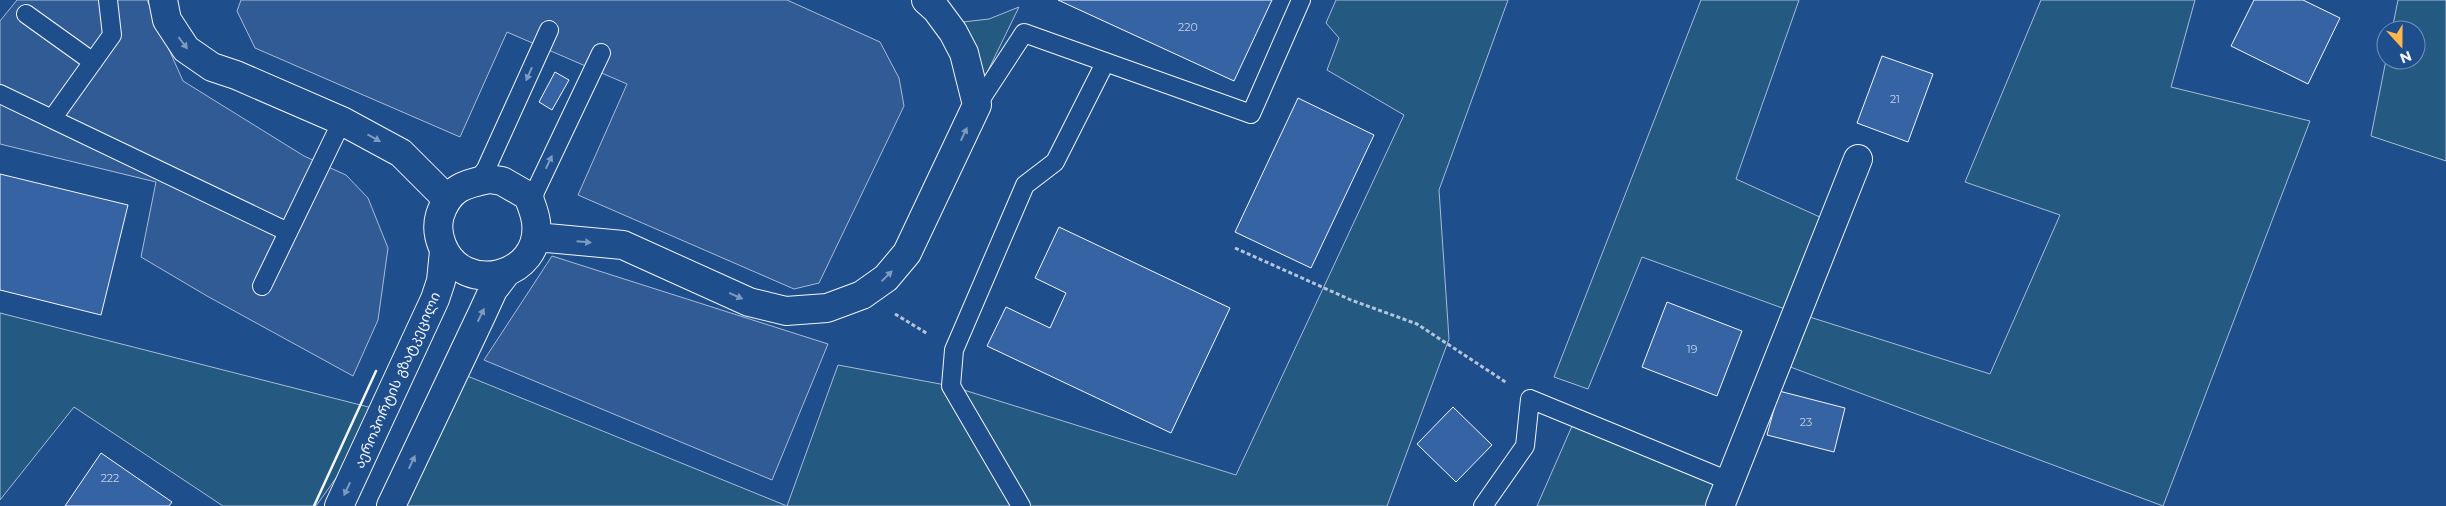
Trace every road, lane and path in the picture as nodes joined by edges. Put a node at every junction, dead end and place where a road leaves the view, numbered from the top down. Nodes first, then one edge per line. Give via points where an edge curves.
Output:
1 (108, 0) edge
2 (163, 0) edge
3 (926, 0) edge
4 (1301, 0) edge
5 (26, 14) dead end
6 (549, 30) dead end
7 (601, 52) dead end
8 (92, 62) junction
9 (1105, 63) junction
10 (0, 94) edge
11 (977, 105) junction
12 (52, 118) junction
13 (342, 121) junction
14 (1858, 159) dead end
15 (477, 181) junction
16 (447, 199) junction
17 (532, 208) junction
18 (288, 232) junction
19 (536, 237) junction
20 (1235, 248) dead end
21 (444, 251) junction
22 (506, 272) junction
23 (262, 286) dead end
24 (862, 295) junction
25 (954, 350) junction
26 (1530, 399) junction
27 (1724, 494) edge
28 (339, 506) edge
29 (391, 506) edge
30 (1021, 506) edge
31 (1483, 506) edge

1 - 8 lane via 112,35
2 -> 13 street via 167,20 186,49 212,67
3 - 11 street via 936,8 964,53
4 - 9 lane via 1251,114
5 - 8 lane
6 -> 15 lane via 486,169
17 -> 7 lane via 535,192
8 - 12 lane
9 - 11 lane via 1024,32
9 - 25 lane via 1054,162 1026,185
10 - 12 lane
24 -> 11 street via 886,278 907,253
12 - 18 lane
13 -> 16 street via 401,153
13 - 18 lane
14 - 27 street
15 - 16 street via 466,184
15 - 17 street via 502,181 528,196
16 - 21 street, აეროპორტის გზატკეცილი via 439,225
17 - 19 street
18 - 23 lane
19 - 22 street via 524,260
19 -> 24 street via 623,246 749,302 786,311 827,308
20 - 26 path via 1351,300 1417,324
21 - 22 street via 463,270 476,276 490,277
21 -> 28 street, აეროპორტის გზატკეცილი via 441,281 435,299
29 -> 22 street via 486,306
24 - 25 path
25 - 30 lane via 951,386
26 - 27 lane
26 - 31 lane via 1526,446

